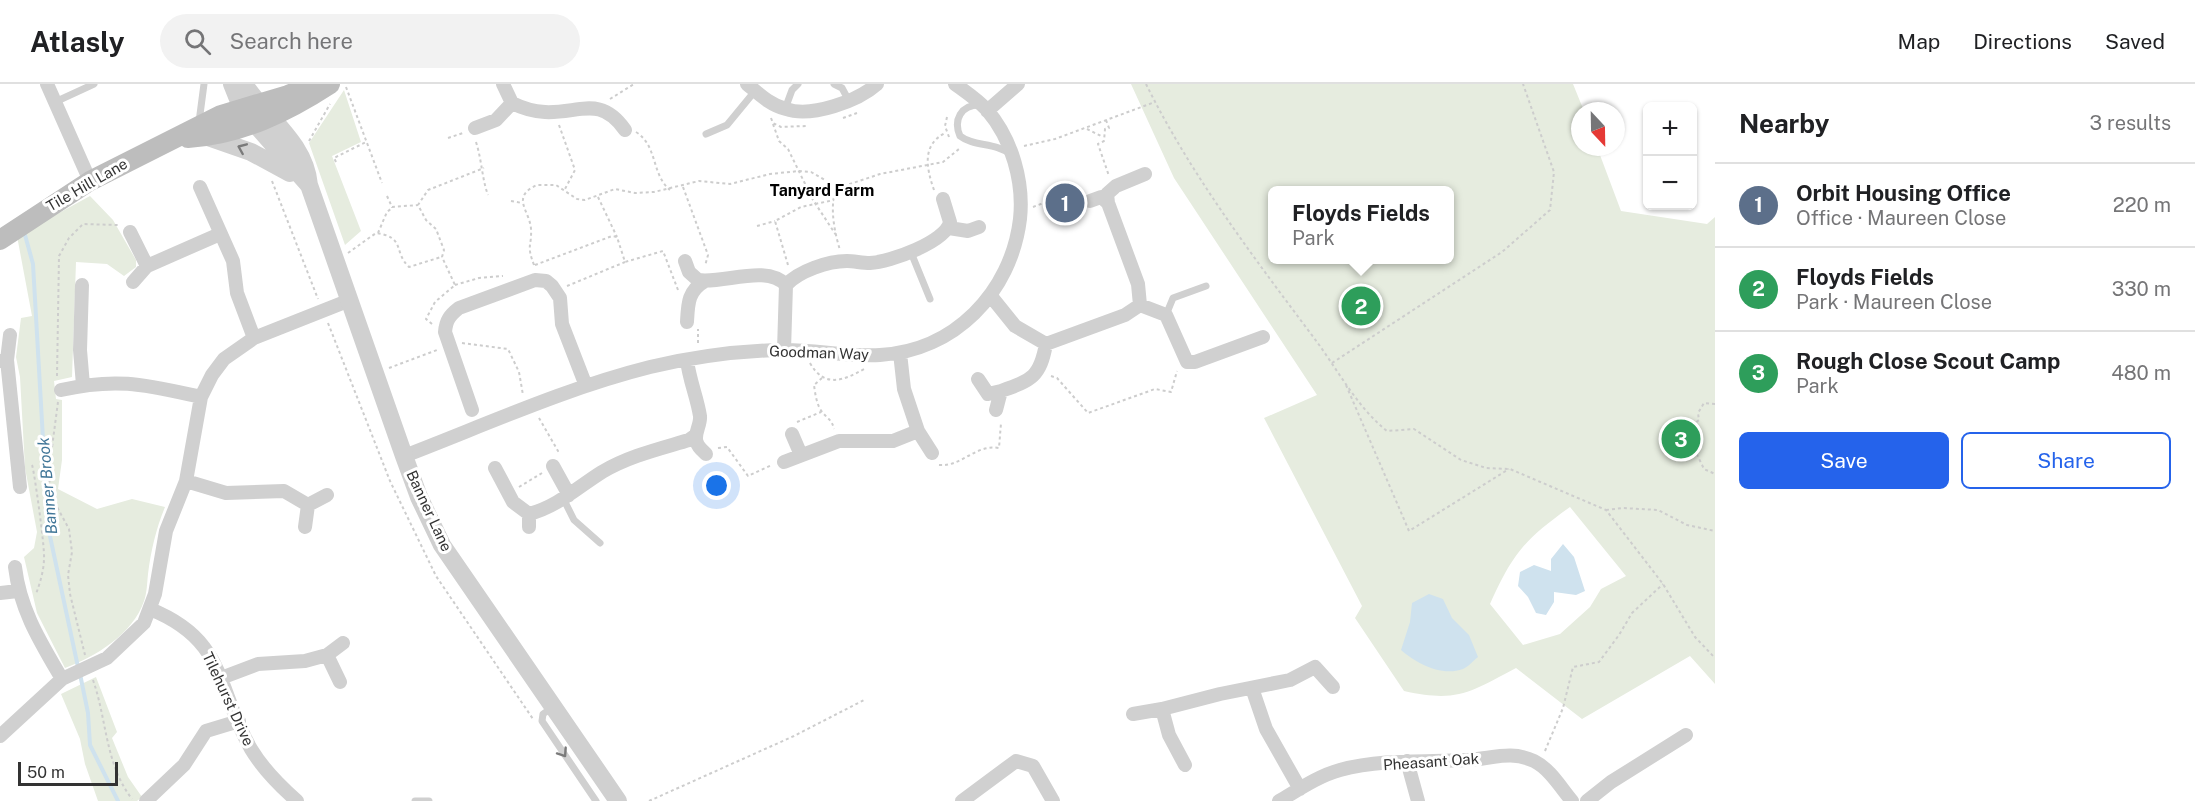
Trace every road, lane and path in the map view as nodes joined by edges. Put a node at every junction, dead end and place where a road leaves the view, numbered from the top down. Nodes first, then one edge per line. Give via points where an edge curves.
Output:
1 (47, 84) edge
2 (94, 84) edge
3 (204, 84) edge
4 (232, 84) edge
5 (244, 84) edge
6 (314, 84) edge
7 (503, 84) edge
8 (634, 84) edge
9 (798, 84) edge
10 (834, 84) edge
11 (877, 84) edge
12 (955, 84) edge
13 (1018, 84) edge
14 (1146, 84) edge
15 (1523, 84) edge
16 (751, 88) edge
17 (336, 89) edge
18 (578, 96) dead end
19 (610, 99) joint
20 (849, 101) junction
21 (55, 102) junction
22 (512, 102) junction
23 (1155, 102) junction
24 (552, 105) junction
25 (785, 109) junction
26 (985, 109) junction
27 (257, 113) junction
28 (1106, 120) junction
29 (773, 123) dead end
30 (1084, 128) junction
31 (473, 129) junction
32 (625, 130) joint
33 (203, 132) junction
34 (946, 132) dead end
35 (706, 134) dead end
36 (1103, 137) junction
37 (448, 138) dead end
38 (366, 142) junction
39 (307, 143) dead end
40 (958, 148) dead end
41 (1012, 157) junction
42 (336, 162) dead end
43 (928, 164) junction
44 (484, 168) junction
45 (799, 171) junction
46 (268, 173) dead end
47 (1145, 174) dead end
48 (90, 182) junction
49 (382, 183) dead end
50 (309, 185) junction
51 (837, 186) junction
52 (200, 187) dead end
53 (683, 187) junction
54 (1114, 188) junction
55 (565, 189) junction
56 (670, 190) junction
57 (488, 195) dead end
58 (387, 196) dead end
59 (597, 197) junction
60 (943, 199) joint
61 (834, 200) junction
62 (511, 201) dead end
63 (1090, 201) joint
64 (522, 203) junction
65 (816, 203) junction
66 (1108, 203) junction
67 (418, 205) junction
68 (392, 207) junction
69 (1020, 213) junction
70 (775, 221) junction
71 (757, 226) dead end
72 (979, 227) dead end
73 (949, 228) junction
74 (130, 232) joint
75 (378, 233) junction
76 (220, 234) junction
77 (836, 235) junction
78 (617, 237) junction
79 (0, 240) edge
80 (910, 250) junction
81 (442, 257) junction
82 (335, 259) junction
83 (685, 261) dead end
84 (842, 261) junction
85 (625, 262) junction
86 (147, 266) junction
87 (534, 266) junction
88 (525, 269) dead end
89 (508, 275) dead end
90 (705, 281) junction
91 (133, 282) dead end
92 (785, 283) junction
93 (82, 285) dead end
94 (455, 285) junction
95 (1206, 286) dead end
96 (556, 290) junction
97 (315, 293) dead end
98 (444, 293) dead end
99 (990, 296) junction
100 (930, 299) dead end
101 (350, 300) junction
102 (688, 302) junction
103 (1140, 305) junction
104 (1166, 315) junction
105 (687, 322) dead end
106 (10, 335) dead end
107 (1263, 337) dead end
108 (254, 338) junction
109 (698, 343) dead end
110 (1046, 344) junction
111 (783, 350) junction
112 (804, 351) junction
113 (900, 353) junction
114 (1182, 354) junction
115 (876, 355) junction
116 (4, 360) edge
117 (687, 360) junction
118 (1332, 363) junction
119 (1038, 372) junction
120 (822, 378) junction
121 (978, 379) dead end
122 (1344, 379) junction
123 (83, 385) junction
124 (586, 386) junction
125 (61, 390) junction
126 (1001, 391) junction
127 (201, 397) junction
128 (1715, 404) edge
129 (535, 406) junction
130 (472, 410) dead end
131 (996, 410) joint
132 (821, 412) junction
133 (918, 431) junction
134 (792, 434) joint
135 (696, 435) junction
136 (839, 441) junction
137 (933, 453) joint
138 (706, 454) joint
139 (801, 455) junction
140 (404, 456) junction
141 (18, 462) junction
142 (784, 462) joint
143 (553, 466) junction
144 (495, 468) dead end
145 (1510, 469) junction
146 (1715, 474) edge
147 (186, 481) junction
148 (21, 487) dead end
149 (508, 493) junction
150 (327, 495) dead end
151 (566, 496) junction
152 (308, 505) junction
153 (1606, 510) junction
154 (305, 527) dead end
155 (1715, 531) edge
156 (600, 543) dead end
157 (15, 567) dead end
158 (1663, 584) junction
159 (18, 591) junction
160 (0, 593) edge
161 (150, 609) junction
162 (27, 617) junction
163 (344, 643) dead end
164 (327, 655) junction
165 (1715, 658) edge
166 (88, 668) junction
167 (65, 678) junction
168 (221, 678) junction
169 (340, 682) dead end
170 (1333, 687) dead end
171 (1252, 688) junction
172 (864, 700) dead end
173 (553, 707) junction
174 (1162, 709) junction
175 (1133, 714) dead end
176 (239, 721) junction
177 (1686, 735) dead end
178 (0, 736) edge
179 (1407, 761) junction
180 (1539, 764) junction
181 (1185, 765) dead end
182 (1300, 789) junction
183 (133, 801) edge
184 (146, 801) edge
185 (297, 801) edge
186 (416, 801) edge
187 (429, 801) edge
188 (596, 801) edge
189 (618, 801) edge
190 (649, 801) edge
191 (962, 801) edge
192 (1053, 801) edge
193 (1279, 801) edge
194 (1418, 801) edge
195 (1572, 801) edge
196 (1587, 801) edge

1 - 21 street
2 - 21 lane
3 - 33 lane
4 - 27 street
5 - 27 street, Banner Lane
6 - 27 main road
7 - 22 street
8 - 19 path
9 - 25 lane
10 - 20 lane via 842,88
11 - 20 street
12 - 26 street, Goodman Way
13 - 26 street
14 - 23 path
15 - 118 path via 1554,172 1550,210 1502,252
16 - 25 street
16 - 35 lane via 727,124
17 - 27 main road
17 - 38 path
17 - 39 path
18 - 24 street
19 - 32 street
20 - 25 street via 801,112
21 - 48 street
22 - 24 street via 535,109
22 - 31 street via 496,120
23 - 28 path
23 - 118 path via 1222,215
24 - 55 path via 575,170
26 - 41 street, Goodman Way
26 - 41 lane via 969,106 960,113 956,125 960,136 999,147
27 - 33 main road, Tile Hill Lane
27 - 50 street, Banner Lane via 300,152 308,169
28 - 30 path
28 - 36 path via 1109,128
29 - 45 path via 779,141 788,149
30 - 36 path
30 - 41 path via 1024,146
31 - 37 path
31 - 44 path
32 - 56 path via 645,137 663,185
33 - 48 main road, Tile Hill Lane via 179,138
50 -> 33 street via 270,160
34 - 43 path via 929,147
36 - 54 path via 1104,141 1098,144
38 - 42 path via 334,158
38 - 49 path
40 - 43 path via 943,162
41 - 69 street, Goodman Way via 1020,183
43 - 51 path
43 - 60 path via 937,198
44 - 57 path
44 - 67 path via 428,190
45 - 51 path via 811,172
45 - 53 path via 730,184 699,181
45 - 65 path
46 - 97 path
47 - 54 street
48 - 79 main road, Tile Hill Lane
50 - 82 street, Banner Lane
51 - 61 path
52 - 76 street
53 - 56 path
53 - 90 path via 708,255
54 - 66 street via 1107,194
55 - 59 path via 578,199
55 - 64 path via 537,185 524,195
56 - 59 path via 635,193 615,189
58 - 68 path
59 - 78 path
60 - 73 street
61 - 65 path
61 - 77 path
62 - 64 path
63 - 66 street via 1101,197
63 - 69 path via 1086,191 1076,195 1075,191
64 - 87 path via 531,228 528,248
65 - 70 path
65 - 77 path
66 - 103 street via 1138,284
67 - 68 path
67 - 81 path via 436,229 444,250
68 - 75 path
69 - 99 street, Goodman Way via 1010,261
70 - 71 path
70 - 92 path via 789,271
72 - 73 street via 968,231
73 - 80 street via 935,241
74 - 86 street
74 - 125 path via 117,224 83,224 59,256 56,371
75 - 81 path via 395,240 409,267
75 - 82 path
76 - 86 street
76 - 108 street via 233,261 237,293
77 - 84 path
78 - 85 path
78 - 87 path
80 - 84 street via 880,261
80 - 100 lane
81 - 94 path
82 - 101 street, Banner Lane
83 - 90 street via 693,276
84 - 92 street
85 - 96 path
85 - 102 path via 663,251 676,288
86 - 91 street
87 - 88 path
89 - 94 path
90 - 92 street via 753,276
90 - 102 street via 692,290
92 - 111 street
93 - 123 street
94 - 98 path
95 - 104 lane via 1173,298
96 - 124 street via 562,324
96 - 130 street via 546,281 535,280 459,308 450,315 445,332
99 - 110 street via 1015,326
99 - 113 street, Goodman Way via 957,328 932,343
101 - 108 street
101 - 140 street, Banner Lane
102 - 105 street
102 - 109 path via 699,307
103 - 104 street
103 - 110 street via 1125,315
104 - 114 street
106 - 116 street
107 - 114 street via 1195,362 1186,362
108 - 127 street via 224,359
110 - 119 street
111 - 112 street, Goodman Way
111 - 117 street, Goodman Way
112 - 115 street, Goodman Way
112 - 120 path
113 - 115 street, Goodman Way
113 - 133 street via 903,389
114 - 119 path via 1171,392 1155,389 1088,413 1057,378
115 - 120 path via 875,364 848,377
116 - 141 street
117 - 124 street, Goodman Way
117 - 135 street via 700,414 701,426
118 - 122 path
119 - 126 street via 1029,380
120 - 132 path via 814,385
121 - 126 street via 988,394
122 - 145 path via 1368,416 1387,431 1414,429 1461,460 1486,468
122 - 145 path via 1409,531
123 - 125 street
123 - 127 street via 135,382
124 - 129 street, Goodman Way
125 - 166 path via 49,470 50,494 69,529 71,603
126 - 131 street
127 - 147 street
128 - 146 path via 1704,404 1698,413 1699,420 1687,429 1687,434 1704,468
129 - 140 street, Goodman Way
129 - 143 path via 558,451
131 - 137 path via 1002,411 999,448 988,446 948,466 939,465
132 - 134 path via 793,424
132 - 136 path via 830,419
133 - 136 street via 893,441
133 - 137 street
134 - 139 street
135 - 138 street
135 - 151 street via 637,455
136 - 139 street
138 - 142 path via 727,447 748,476
139 - 142 street
140 - 173 street, Banner Lane via 442,545
141 - 148 street
141 - 162 path via 29,462 35,470 44,557 40,583
143 - 149 path
143 - 151 street
144 - 149 street
145 - 153 path
147 - 152 street via 226,493 284,491
147 - 161 street via 166,531
149 - 151 street via 529,520
150 - 152 street
151 - 156 lane via 574,520
152 - 154 street
153 - 155 path via 1658,510 1687,525
153 - 158 path
157 - 159 street
158 - 165 path via 1695,637
158 - 180 path via 1632,613 1599,662 1573,667 1563,708
159 - 160 street
159 - 162 street
161 - 166 street via 135,634
161 - 168 street, Tilehurst Drive via 175,620 199,639
162 - 167 street
163 - 164 street
164 - 168 street via 305,661 258,664
164 - 169 street
166 - 167 street
166 - 183 path via 106,724 107,748
167 - 178 street
168 - 176 street, Tilehurst Drive
170 - 171 street via 1315,667 1290,680
171 - 174 street
171 - 182 street via 1266,729
172 - 190 path
173 -> 188 lane via 543,714 542,721
173 - 189 street, Banner Lane
174 - 175 street
174 - 181 street via 1169,735
176 - 184 street via 206,731 184,765
176 - 185 street, Tilehurst Drive via 265,769
177 - 196 street
179 - 180 street, Pheasant Oak via 1508,755
179 - 182 street, Pheasant Oak via 1341,770
179 - 194 street
180 - 195 street
182 - 193 street, Pheasant Oak
186 - 187 lane
191 - 192 street via 1016,761 1033,766

